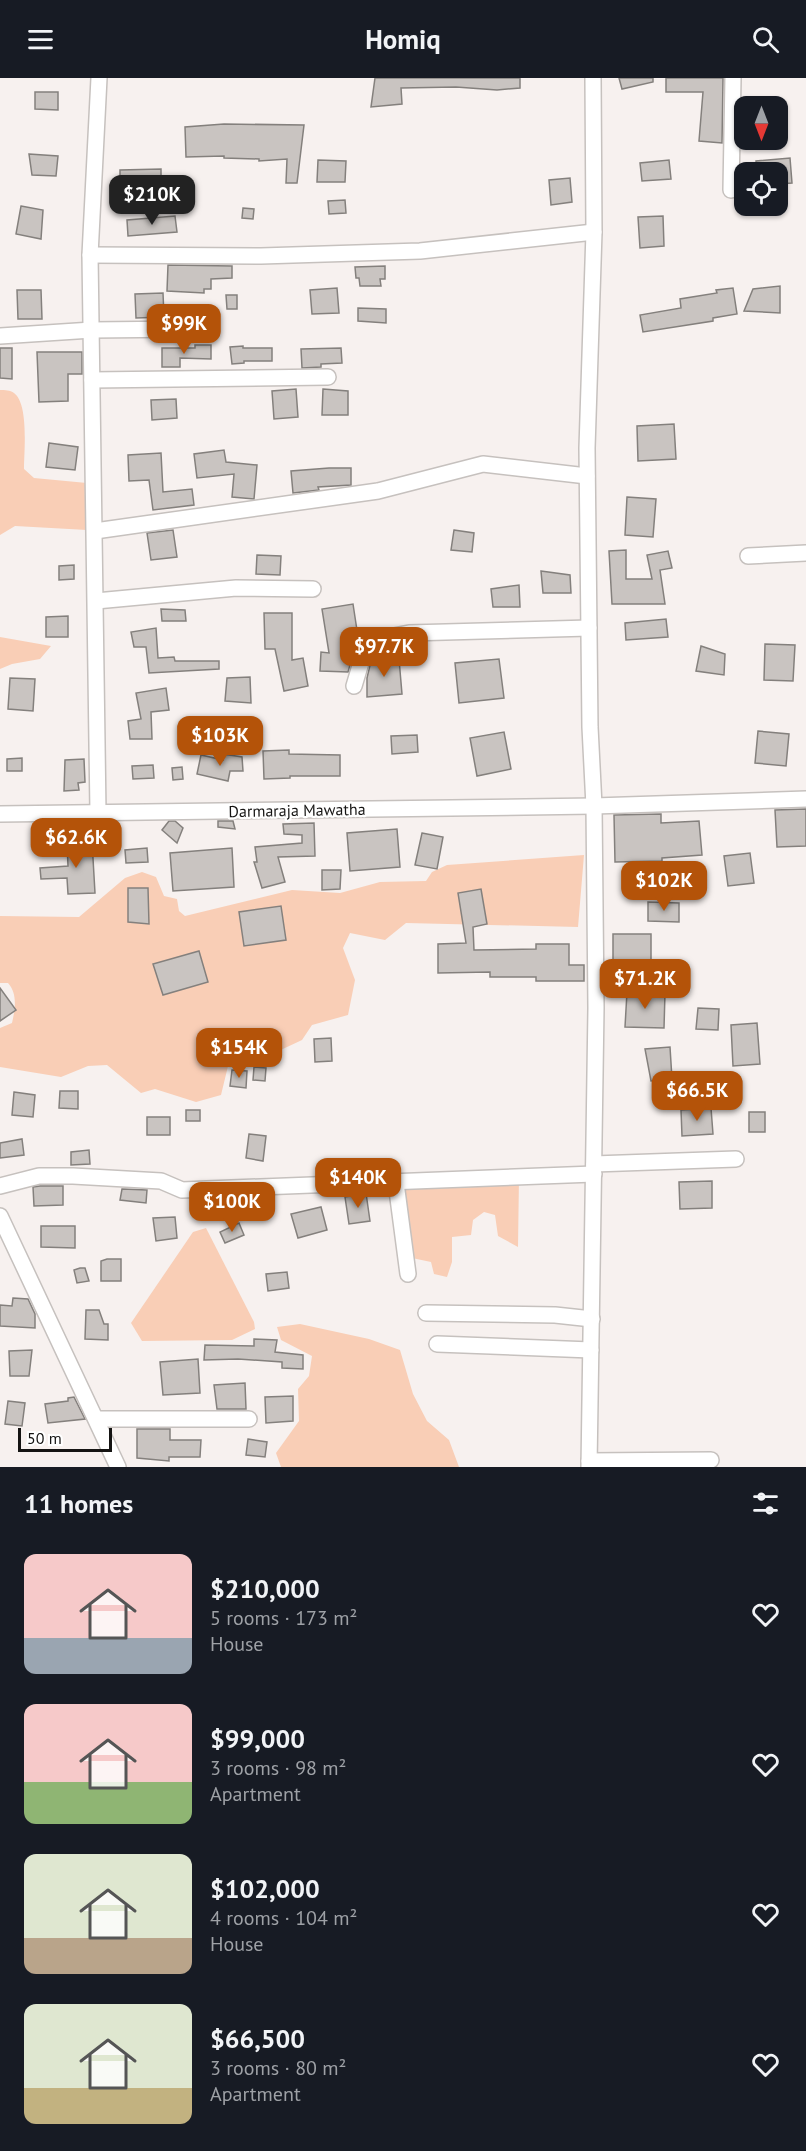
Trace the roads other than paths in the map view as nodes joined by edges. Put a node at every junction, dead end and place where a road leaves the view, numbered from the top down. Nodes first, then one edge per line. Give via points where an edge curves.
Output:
1 (99, 78) edge
2 (593, 78) edge
3 (733, 78) edge
4 (730, 190) dead end
5 (594, 232) junction
6 (90, 255) junction
7 (204, 322) dead end
8 (92, 330) junction
9 (0, 336) edge
10 (328, 377) dead end
11 (92, 380) junction
12 (587, 476) junction
13 (95, 531) junction
14 (806, 553) edge
15 (748, 556) dead end
16 (313, 590) dead end
17 (96, 601) junction
18 (589, 628) junction
19 (354, 686) dead end
20 (806, 799) edge
21 (594, 806) junction
22 (98, 813) junction
23 (0, 814) edge
24 (736, 1159) dead end
25 (594, 1169) junction
26 (396, 1183) junction
27 (0, 1185) edge
28 (0, 1216) edge
29 (408, 1274) dead end
30 (426, 1313) dead end
31 (592, 1319) junction
32 (437, 1344) dead end
33 (591, 1350) junction
34 (97, 1419) junction
35 (249, 1419) dead end
36 (711, 1460) dead end
37 (589, 1464) edge
38 (118, 1467) edge

1 - 6 street
2 - 5 street
3 - 4 street
5 - 6 street via 420,251 261,256
5 - 12 street
6 - 8 street
7 - 8 street via 187,329
8 - 9 street
8 - 11 street
10 - 11 street
11 - 13 street
12 - 13 street via 483,464 378,491
12 - 18 street
13 - 17 street
14 - 15 street
16 - 17 street via 236,588
17 - 22 street
18 - 19 street via 409,633 384,638 365,649
18 - 21 street
20 - 21 street, Darmaraja Mawatha
21 - 22 street, Darmaraja Mawatha
21 - 25 street
22 - 23 street, Darmaraja Mawatha
24 - 25 street
25 - 26 street
25 - 31 street
26 - 27 street via 182,1190 161,1181 39,1176
26 - 29 street
28 - 34 street
30 - 31 street
31 - 33 street
32 - 33 street
33 - 37 street
34 - 35 street
34 - 38 street
36 - 37 street

